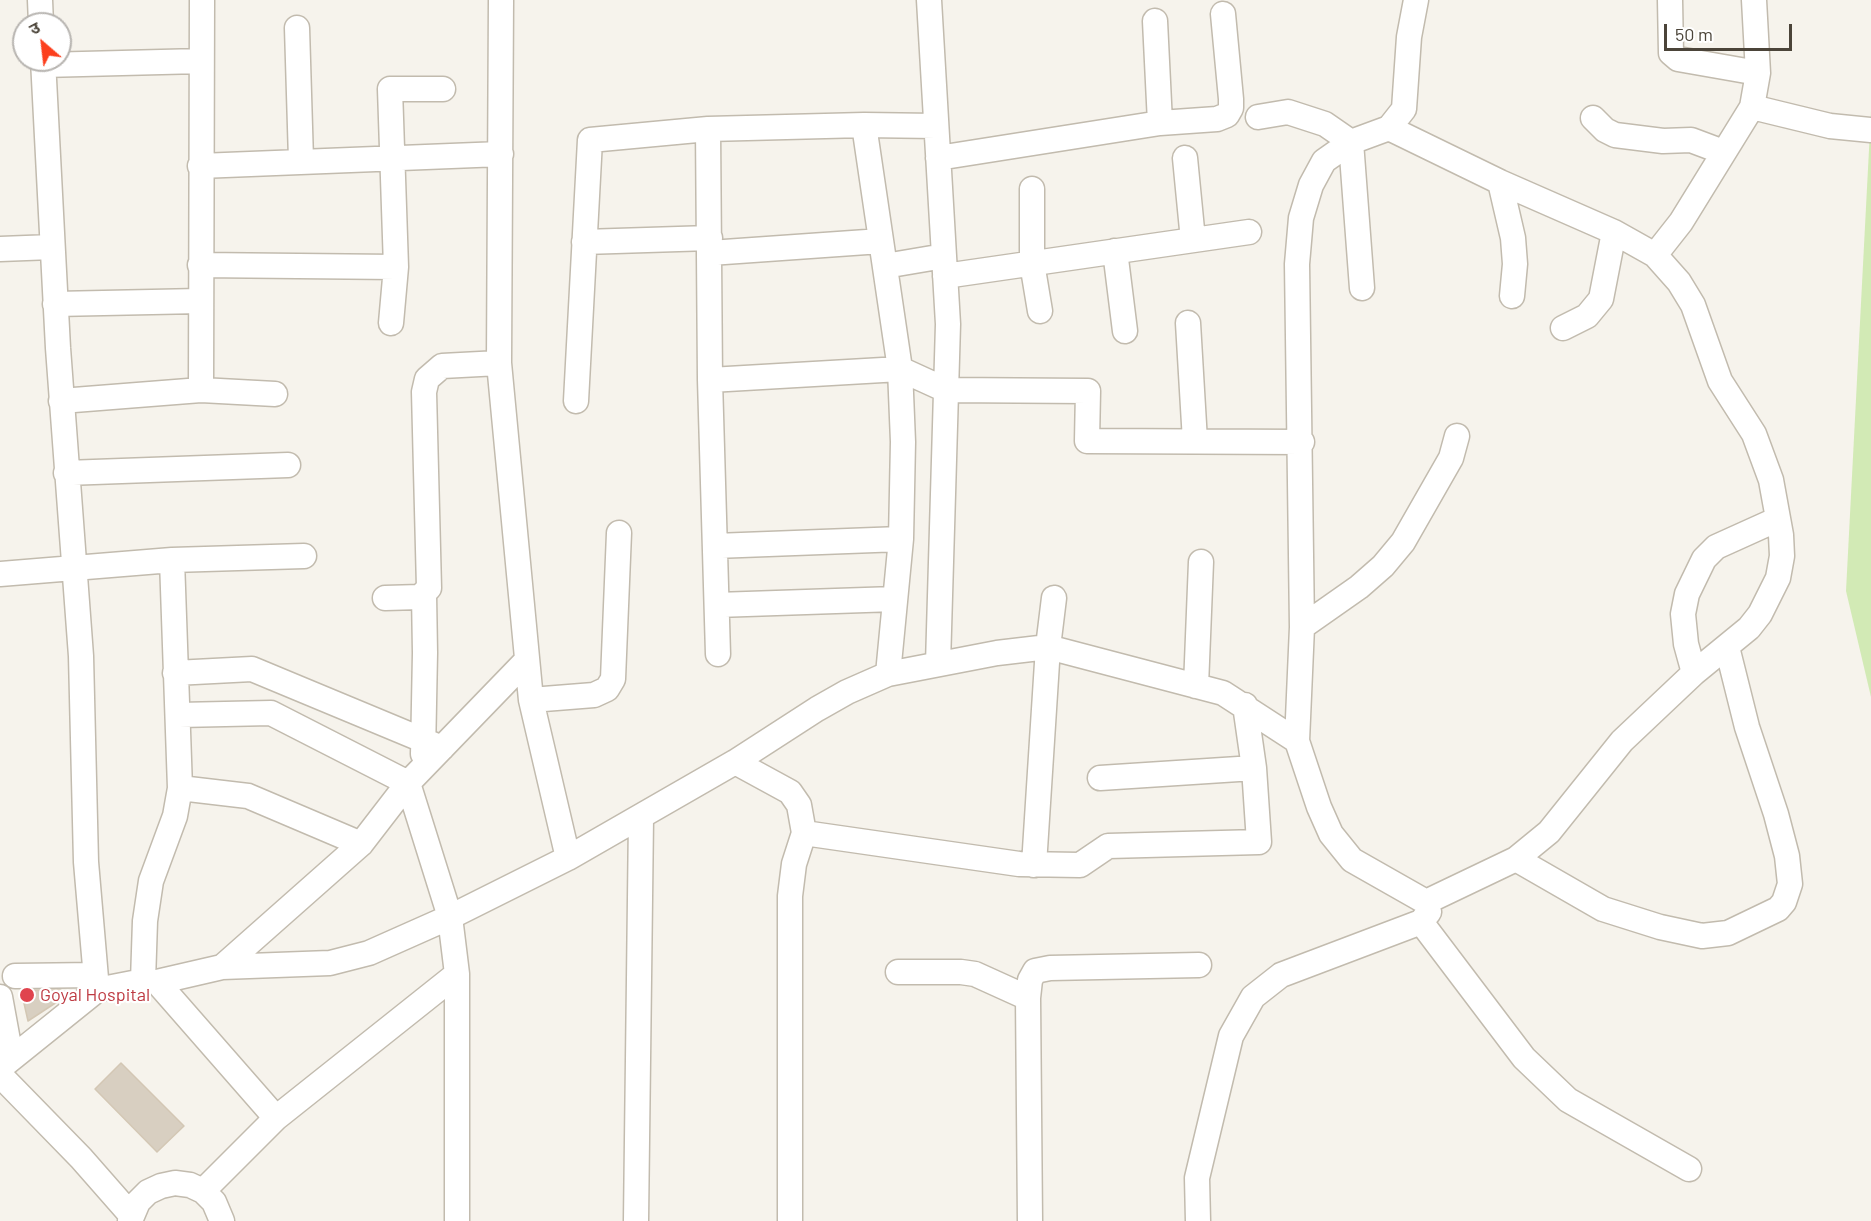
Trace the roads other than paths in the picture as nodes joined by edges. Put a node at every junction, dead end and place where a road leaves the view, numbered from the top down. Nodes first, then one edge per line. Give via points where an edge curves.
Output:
1 (202, 0) edge
2 (501, 0) edge
3 (929, 0) edge
4 (1416, 0) edge
5 (1670, 0) edge
6 (1754, 0) edge
7 (1223, 14) dead end
8 (1155, 21) dead end
9 (297, 28) dead end
10 (201, 61) junction
11 (72, 63) edge
12 (43, 72) edge
13 (1758, 73) junction
14 (443, 89) dead end
15 (1752, 107) junction
16 (1258, 117) dead end
17 (1593, 118) dead end
18 (1160, 123) junction
19 (864, 125) junction
20 (936, 126) junction
21 (1389, 128) junction
22 (708, 129) junction
23 (1871, 130) edge
24 (1351, 142) junction
25 (1723, 152) junction
26 (501, 154) junction
27 (393, 157) junction
28 (938, 158) junction
29 (1185, 158) dead end
30 (300, 160) junction
31 (200, 166) junction
32 (1500, 182) junction
33 (1032, 189) dead end
34 (1249, 231) dead end
35 (1614, 232) junction
36 (1193, 240) junction
37 (881, 241) junction
38 (584, 242) junction
39 (710, 246) junction
40 (52, 247) junction
41 (0, 249) edge
42 (1115, 251) junction
43 (1654, 255) junction
44 (1032, 263) junction
45 (200, 265) junction
46 (885, 266) junction
47 (944, 266) junction
48 (396, 267) junction
49 (1362, 288) dead end
50 (1512, 296) dead end
51 (200, 301) junction
52 (55, 304) junction
53 (1040, 311) dead end
54 (391, 323) dead end
55 (1188, 323) dead end
56 (1563, 328) dead end
57 (1125, 331) dead end
58 (499, 363) junction
59 (900, 369) junction
60 (710, 380) junction
61 (201, 390) junction
62 (946, 390) junction
63 (275, 394) dead end
64 (61, 401) junction
65 (576, 401) dead end
66 (1457, 436) dead end
67 (1195, 441) junction
68 (1302, 442) junction
69 (288, 465) dead end
70 (66, 473) junction
71 (1778, 519) junction
72 (619, 533) dead end
73 (901, 540) junction
74 (716, 546) junction
75 (304, 556) dead end
76 (172, 560) junction
77 (1201, 562) dead end
78 (74, 569) junction
79 (0, 574) edge
80 (424, 594) junction
81 (385, 598) dead end
82 (1054, 598) dead end
83 (895, 599) junction
84 (717, 605) junction
85 (1302, 627) junction
86 (1048, 646) junction
87 (1727, 647) junction
88 (718, 654) dead end
89 (527, 660) junction
90 (938, 664) junction
91 (175, 673) junction
92 (1694, 673) junction
93 (888, 674) junction
94 (1196, 686) junction
95 (531, 700) junction
96 (1245, 705) junction
97 (179, 715) junction
98 (1297, 741) junction
99 (432, 744) junction
100 (735, 762) junction
101 (1254, 768) junction
102 (416, 776) junction
103 (1100, 778) dead end
104 (180, 788) junction
105 (641, 818) junction
106 (804, 833) junction
107 (361, 844) junction
108 (568, 858) junction
109 (1516, 859) junction
110 (1034, 865) junction
111 (1423, 912) junction
112 (450, 917) junction
113 (1199, 965) dead end
114 (222, 967) junction
115 (898, 972) dead end
116 (457, 974) junction
117 (15, 976) dead end
118 (150, 981) junction
119 (96, 983) junction
120 (0, 997) edge
121 (1028, 998) junction
122 (4, 1066) edge
123 (276, 1119) junction
124 (1689, 1169) dead end
125 (203, 1191) junction
126 (131, 1218) edge
127 (222, 1221) edge
128 (457, 1221) edge
129 (636, 1221) edge
130 (790, 1221) edge
131 (1030, 1221) edge
132 (1198, 1221) edge

1 - 10 street
2 - 26 street
3 - 20 street
4 - 21 street via 1404,109
5 - 13 street via 1671,53 1678,59
6 - 13 street
7 - 18 street via 1231,99 1227,115
8 - 18 street
9 - 30 street
10 - 11 street
10 - 31 street
12 - 40 street
13 - 15 street
14 - 27 street via 390,89
15 - 23 street via 1830,126
15 - 25 street
16 - 24 street via 1287,112 1325,124
17 - 25 street via 1615,135 1691,140
18 - 28 street
19 - 20 street
19 - 22 street
19 - 37 street
20 - 28 street
21 - 24 street
21 - 32 street
22 - 38 street via 590,140
22 - 39 street
24 - 49 street
24 - 68 street via 1324,160 1311,184 1301,219 1297,264
25 - 43 street via 1681,222
26 - 27 street
26 - 58 street
27 - 30 street
27 - 48 street
28 - 47 street
29 - 36 street
30 - 31 street
31 - 45 street
32 - 35 street
32 - 50 street via 1513,238
33 - 44 street
34 - 36 street
35 - 43 street
35 - 56 street via 1601,299 1587,316
36 - 42 street
37 - 39 street
37 - 46 street
38 - 39 street
38 - 65 street
39 - 60 street
40 - 41 street
40 - 52 street
42 - 44 street
42 - 57 street
43 - 71 street via 1679,282 1693,305 1720,381 1754,434 1771,480
44 - 47 street
44 - 53 street
45 - 48 street
45 - 51 street
46 - 47 street
46 - 59 street
47 - 62 street via 948,324
48 - 54 street
51 - 52 street
51 - 61 street
52 - 64 street
55 - 67 street
58 - 80 street via 442,366 427,379 424,392 429,588
58 - 89 street
59 - 60 street
59 - 62 street
59 - 73 street
60 - 74 street
61 - 63 street
61 - 64 street
62 - 67 street via 1088,391 1087,441
62 - 90 street
64 - 70 street
66 - 85 street via 1451,458 1403,542 1359,587
67 - 68 street
68 - 85 street
69 - 70 street
70 - 78 street
71 - 87 street via 1782,556 1778,578 1760,614
71 - 92 street via 1716,547 1704,559 1687,594 1683,614
72 - 95 street via 613,679 607,689 594,695
73 - 74 street
73 - 83 street
74 - 84 street
75 - 76 street
76 - 78 street
76 - 91 street
77 - 94 street
78 - 79 street
78 - 119 street via 81,656 86,862
80 - 81 street
80 - 99 street
82 - 86 street
83 - 84 street
83 - 93 street
84 - 88 street
85 - 98 street
86 - 90 street
86 - 94 street
86 - 110 street
87 - 92 street
87 - 109 street via 1786,856 1790,885 1778,909 1728,933 1702,936 1603,909
89 - 95 street
89 - 99 street
90 - 93 street
91 - 97 street
91 - 99 street via 252,669
92 - 109 street via 1622,741 1549,832
93 - 100 street via 847,692
94 - 96 street via 1223,693
95 - 108 street
96 - 98 street
96 - 101 street
97 - 102 street via 271,713
97 - 104 street
98 - 111 street via 1331,834 1352,860
99 - 102 street
100 - 105 street
100 - 106 street via 790,792 799,805
101 - 103 street
101 - 110 street via 1259,842 1108,846 1080,865
102 - 107 street
102 - 112 street
104 - 107 street via 248,796
104 - 118 street via 175,816 151,881 146,921
105 - 108 street
105 - 129 street
106 - 110 street
106 - 130 street via 794,864 790,896
107 - 114 street
108 - 112 street
109 - 111 street
111 - 124 street via 1524,1058 1555,1088 1593,1116
111 - 132 street via 1281,975 1253,997 1231,1036 1197,1178
112 - 114 street via 369,953 330,963
112 - 116 street
113 - 121 street via 1042,968 1030,980
114 - 118 street
115 - 121 street via 975,974
116 - 123 street
116 - 128 street
117 - 119 street
118 - 119 street
118 - 123 street
119 - 122 street
120 - 122 street
121 - 131 street
122 - 126 street
123 - 125 street
125 - 126 street via 183,1184 161,1186 138,1202
125 - 127 street via 214,1202

